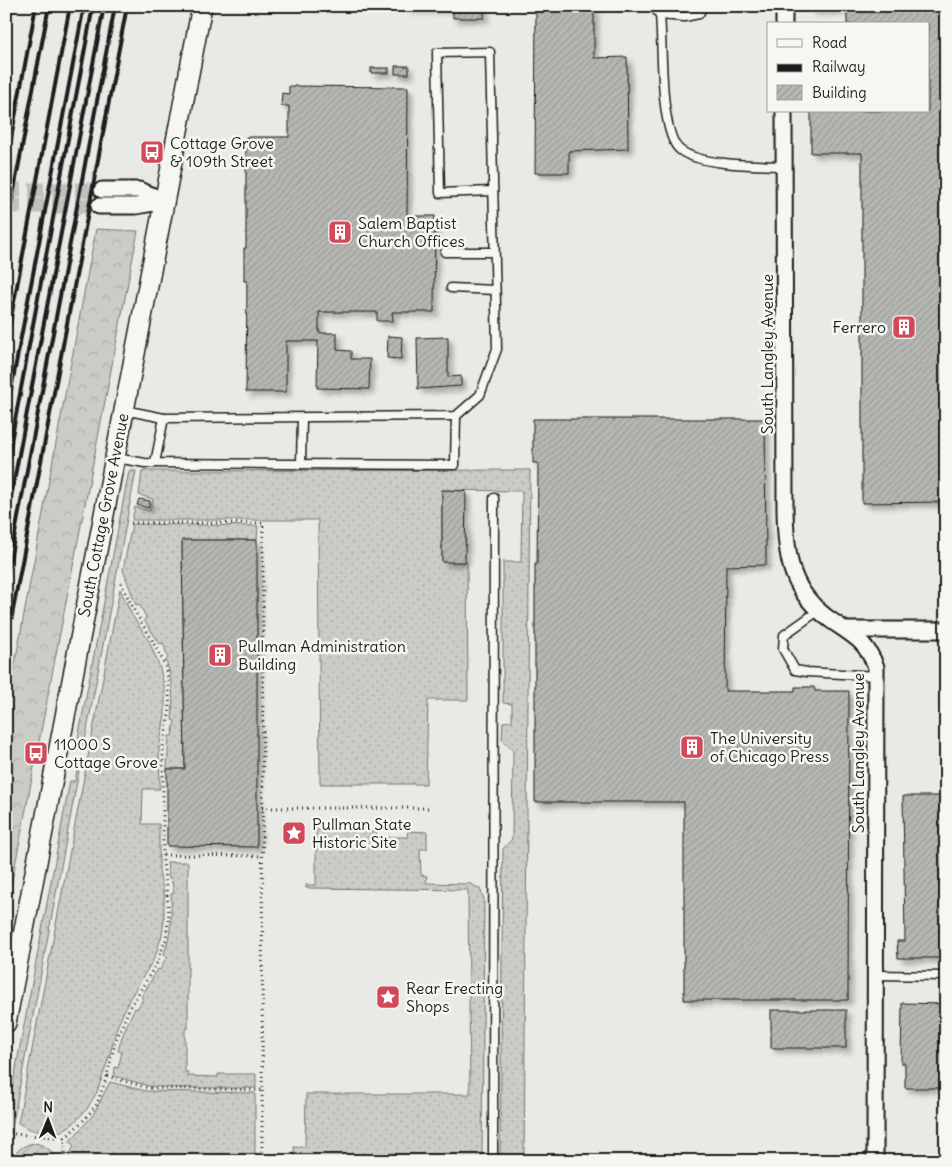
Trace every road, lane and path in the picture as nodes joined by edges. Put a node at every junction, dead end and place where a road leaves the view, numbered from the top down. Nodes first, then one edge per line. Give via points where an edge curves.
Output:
1 (202, 6) edge
2 (653, 6) edge
3 (703, 6) edge
4 (784, 6) edge
5 (660, 15) junction
6 (784, 22) edge
7 (784, 112) edge
8 (784, 166) junction
9 (102, 190) tunnel mouth
10 (492, 191) junction
11 (165, 201) junction
12 (99, 206) tunnel mouth
13 (445, 252) dead end
14 (494, 252) junction
15 (451, 288) dead end
16 (496, 290) junction
17 (123, 410) junction
18 (456, 416) junction
19 (164, 418) junction
20 (302, 418) junction
21 (114, 458) junction
22 (155, 463) junction
23 (301, 464) junction
24 (494, 498) dead end
25 (131, 523) dead end
26 (120, 582) dead end
27 (818, 611) junction
28 (846, 630) junction
29 (946, 630) edge
30 (876, 676) junction
31 (262, 808) junction
32 (430, 808) dead end
33 (163, 855) junction
34 (262, 856) junction
35 (876, 975) junction
36 (946, 976) edge
37 (6, 1023) edge
38 (107, 1076) junction
39 (262, 1090) junction
40 (14, 1134) dead end
41 (65, 1138) junction
42 (65, 1161) edge
43 (262, 1161) edge
44 (493, 1161) edge
45 (875, 1161) edge

1 - 11 street, South Cottage Grove Avenue
2 - 5 lane
3 - 5 lane via 699,14 692,16
4 - 6 street
5 - 8 lane via 664,108 668,128 678,149 697,158 734,164
7 - 8 street, South Langley Avenue
8 - 27 street, South Langley Avenue via 786,539 794,580
9 - 11 street via 139,190
10 - 10 lane via 490,52 437,53 440,194
10 - 14 lane
11 - 12 street via 136,206
11 - 17 street, South Cottage Grove Avenue
13 - 14 lane
14 - 16 lane
15 - 16 lane
16 - 18 lane via 497,349 480,395
17 - 19 lane
17 - 21 street, South Cottage Grove Avenue
18 - 20 lane
18 - 23 lane via 455,465
19 - 20 lane
19 - 22 lane
20 - 23 lane
21 - 22 lane
21 - 37 street, South Cottage Grove Avenue
22 - 23 lane
24 - 44 lane
25 - 31 path via 263,523
26 - 33 path via 167,669 170,709 163,748
27 - 28 street, South Langley Avenue
27 - 30 lane via 784,635 783,649 795,670
28 - 29 street
28 - 30 street, South Langley Avenue via 871,654
30 - 35 street, South Langley Avenue
31 - 32 path
31 - 34 path
33 - 34 path
33 - 38 path via 169,913 166,939 158,963 129,1009 116,1040
34 - 39 path
35 - 36 lane
35 - 45 street, South Langley Avenue
38 - 39 path via 148,1088
38 - 41 path via 97,1104
39 - 43 path
40 - 41 path
41 - 42 path

